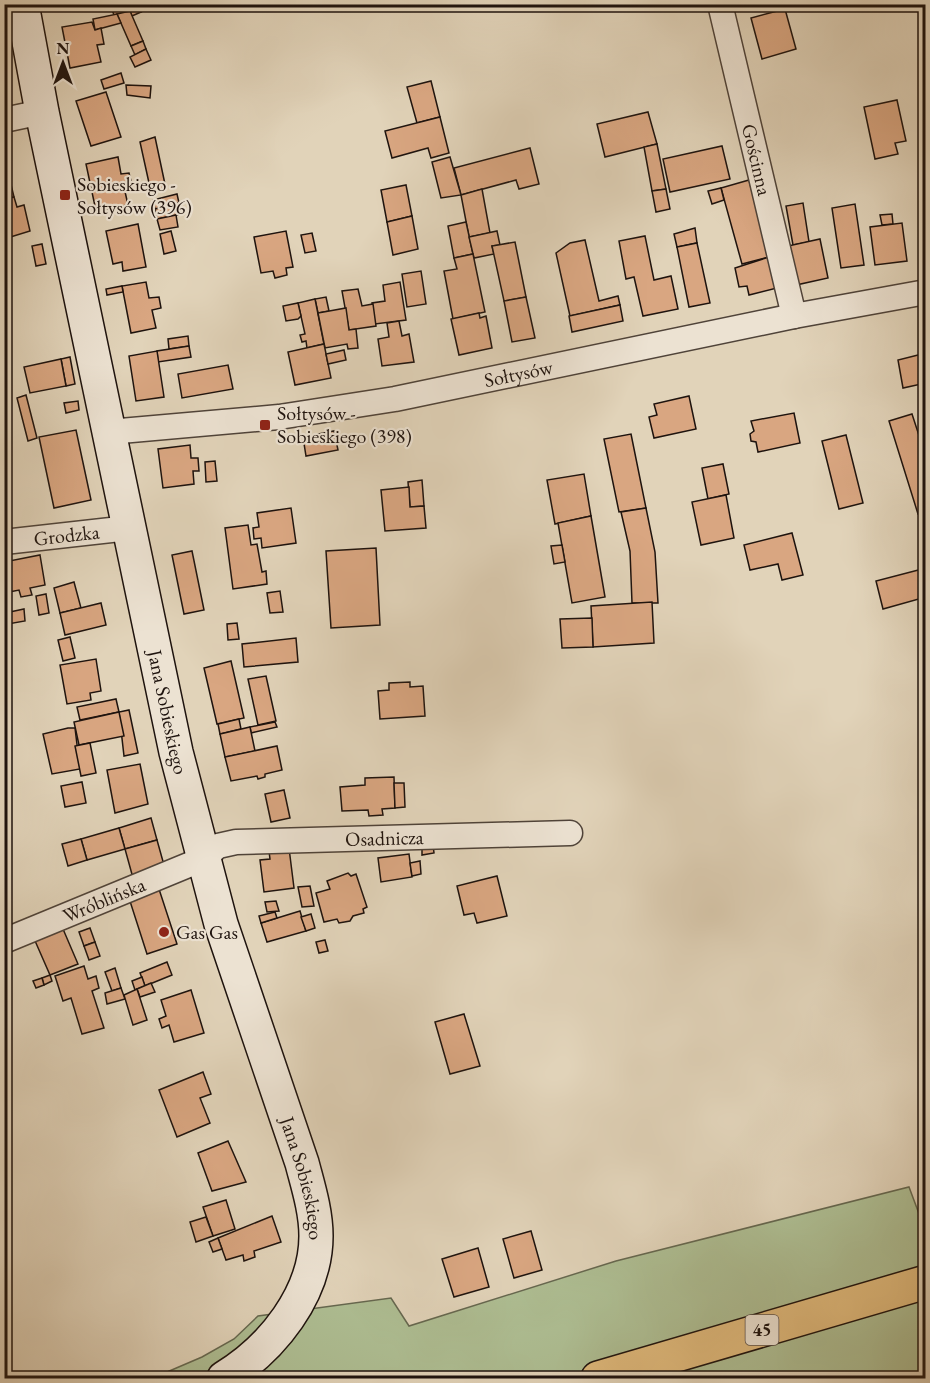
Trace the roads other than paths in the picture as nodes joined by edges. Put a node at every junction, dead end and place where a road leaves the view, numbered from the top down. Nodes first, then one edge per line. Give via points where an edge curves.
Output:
1 (22, 4) edge
2 (720, 4) edge
3 (42, 112) junction
4 (4, 120) edge
5 (926, 292) edge
6 (794, 316) junction
7 (109, 432) junction
8 (129, 528) junction
9 (4, 542) edge
10 (570, 832) dead end
11 (203, 859) junction
12 (4, 941) edge
13 (926, 1282) edge
14 (224, 1378) edge
15 (598, 1378) edge

1 - 3 street, Jana Sobieskiego
2 - 6 street, Gościnna
3 - 4 street
3 - 7 street, Jana Sobieskiego
5 - 6 street, Sołtysów
6 - 7 street, Sołtysów via 395,399 279,417
7 - 8 street, Jana Sobieskiego
8 - 9 street, Grodzka
8 - 11 street, Jana Sobieskiego via 176,752
10 - 11 street, Osadnicza via 236,842 219,846
11 - 12 street, Wróblińska
11 - 14 street, Jana Sobieskiego via 302,1162 316,1232 304,1291 268,1343 243,1367
13 - 15 main road, 45

